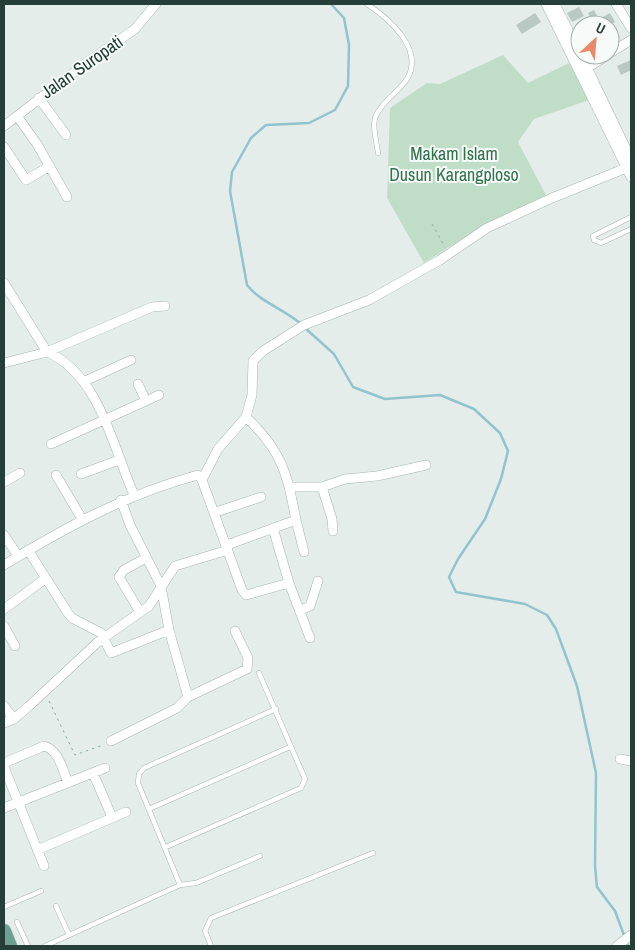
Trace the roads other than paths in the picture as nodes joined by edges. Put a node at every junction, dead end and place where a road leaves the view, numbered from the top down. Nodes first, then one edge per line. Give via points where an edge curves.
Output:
1 (156, 4) edge
2 (367, 4) edge
3 (546, 4) edge
4 (555, 4) edge
5 (616, 4) edge
6 (631, 25) edge
7 (570, 34) edge
8 (631, 40) edge
9 (620, 47) edge
10 (586, 65) edge
11 (592, 65) edge
12 (587, 68) junction
13 (39, 98) junction
14 (17, 116) junction
15 (4, 126) edge
16 (66, 135) dead end
17 (4, 147) edge
18 (378, 153) dead end
19 (631, 159) edge
20 (50, 166) junction
21 (629, 167) edge
22 (631, 177) edge
23 (67, 197) dead end
24 (631, 217) edge
25 (631, 229) edge
26 (4, 282) edge
27 (165, 306) dead end
28 (47, 352) junction
29 (131, 360) dead end
30 (4, 364) edge
31 (84, 381) junction
32 (138, 384) dead end
33 (159, 395) dead end
34 (146, 401) junction
35 (246, 417) junction
36 (105, 421) junction
37 (51, 444) dead end
38 (119, 460) junction
39 (426, 465) dead end
40 (20, 473) dead end
41 (81, 474) dead end
42 (56, 475) dead end
43 (198, 477) junction
44 (4, 482) edge
45 (290, 487) junction
46 (322, 487) junction
47 (134, 495) junction
48 (260, 496) dead end
49 (121, 500) junction
50 (216, 512) junction
51 (82, 519) junction
52 (296, 520) junction
53 (273, 528) junction
54 (334, 531) dead end
55 (4, 535) edge
56 (228, 547) junction
57 (28, 550) junction
58 (304, 552) dead end
59 (18, 556) junction
60 (146, 558) junction
61 (4, 565) edge
62 (45, 579) junction
63 (318, 581) dead end
64 (289, 583) junction
65 (160, 584) junction
66 (4, 609) edge
67 (139, 610) junction
68 (301, 610) junction
69 (4, 626) edge
70 (169, 630) junction
71 (235, 631) dead end
72 (103, 635) junction
73 (310, 638) dead end
74 (15, 646) dead end
75 (259, 674) dead end
76 (188, 697) junction
77 (276, 709) junction
78 (10, 713) edge
79 (4, 723) edge
80 (111, 741) road end
81 (290, 747) junction
82 (620, 759) dead end
83 (631, 761) edge
84 (4, 763) edge
85 (4, 767) edge
86 (105, 768) dead end
87 (94, 773) junction
88 (68, 782) junction
89 (18, 802) junction
90 (4, 808) edge
91 (149, 809) junction
92 (126, 812) dead end
93 (112, 817) junction
94 (166, 847) junction
95 (37, 850) junction
96 (373, 854) dead end
97 (260, 856) dead end
98 (44, 866) dead end
99 (180, 885) junction
100 (41, 891) dead end
101 (56, 906) dead end
102 (4, 907) edge
103 (17, 922) dead end
104 (4, 931) edge
105 (69, 935) junction
106 (631, 935) edge
107 (10, 946) edge
108 (28, 946) edge
109 (45, 946) edge
110 (211, 946) edge
111 (617, 946) edge

1 - 13 street, Jalan Suropati via 135,29
2 - 18 lane via 404,37 411,57 410,74 374,120
3 - 21 street
4 - 7 street
5 - 6 street
8 - 9 street
10 - 12 street
11 - 12 street
12 - 19 street
13 - 14 street, Jalan Suropati
13 - 16 street
14 - 15 street, Jalan Suropati
14 - 20 street
17 - 20 street via 26,180
20 - 23 street
21 - 22 street
21 - 35 street via 487,228 369,300 304,325 263,351 253,361 252,395
24 - 25 lane via 593,236 601,243
26 - 28 street
27 - 28 street via 152,307
28 - 30 street
28 - 31 street via 76,370
29 - 31 street
31 - 36 street
32 - 34 street
33 - 34 street
34 - 36 street
35 - 43 street
35 - 45 street via 272,446 285,468
36 - 37 street
36 - 38 street
38 - 41 street
38 - 47 street
39 - 46 street via 345,479
40 - 44 street
42 - 51 street
43 - 47 street
43 - 50 street
45 - 46 street
45 - 52 street
46 - 54 street
47 - 49 street
48 - 50 street
49 - 51 street
49 - 60 street
50 - 56 street
51 - 57 street
52 - 53 street
52 - 58 street
53 - 56 street
53 - 64 street
55 - 59 street
56 - 64 street via 246,595
56 - 65 street via 175,566
57 - 59 street
57 - 62 street
59 - 61 street
60 - 65 street
60 - 67 street via 119,574
62 - 66 street
62 - 72 street via 72,618
63 - 68 street via 310,606
64 - 68 street
65 - 67 street via 151,604
65 - 70 street
67 - 72 street
68 - 73 street
69 - 74 street
70 - 72 street via 115,654 111,653
70 - 76 street
71 - 76 street via 248,658 247,669
72 - 78 street via 44,691
75 - 77 lane
76 - 80 street via 178,708
77 - 81 lane
77 - 91 lane via 144,768 138,782
78 - 79 street
81 - 91 lane
81 - 94 lane via 305,779 300,788
82 - 83 street
84 - 88 street via 44,746 49,747 55,752
85 - 89 street
86 - 87 street
87 - 88 street
87 - 93 street
88 - 89 street
89 - 90 street
89 - 95 street
91 - 94 lane
92 - 93 street
93 - 95 street
94 - 99 lane
95 - 98 street
96 - 110 lane via 211,918 204,931
97 - 99 lane via 196,883
99 - 105 lane
100 - 102 lane
101 - 105 lane
103 - 108 lane
104 - 107 main road
105 - 109 lane
106 - 111 street

